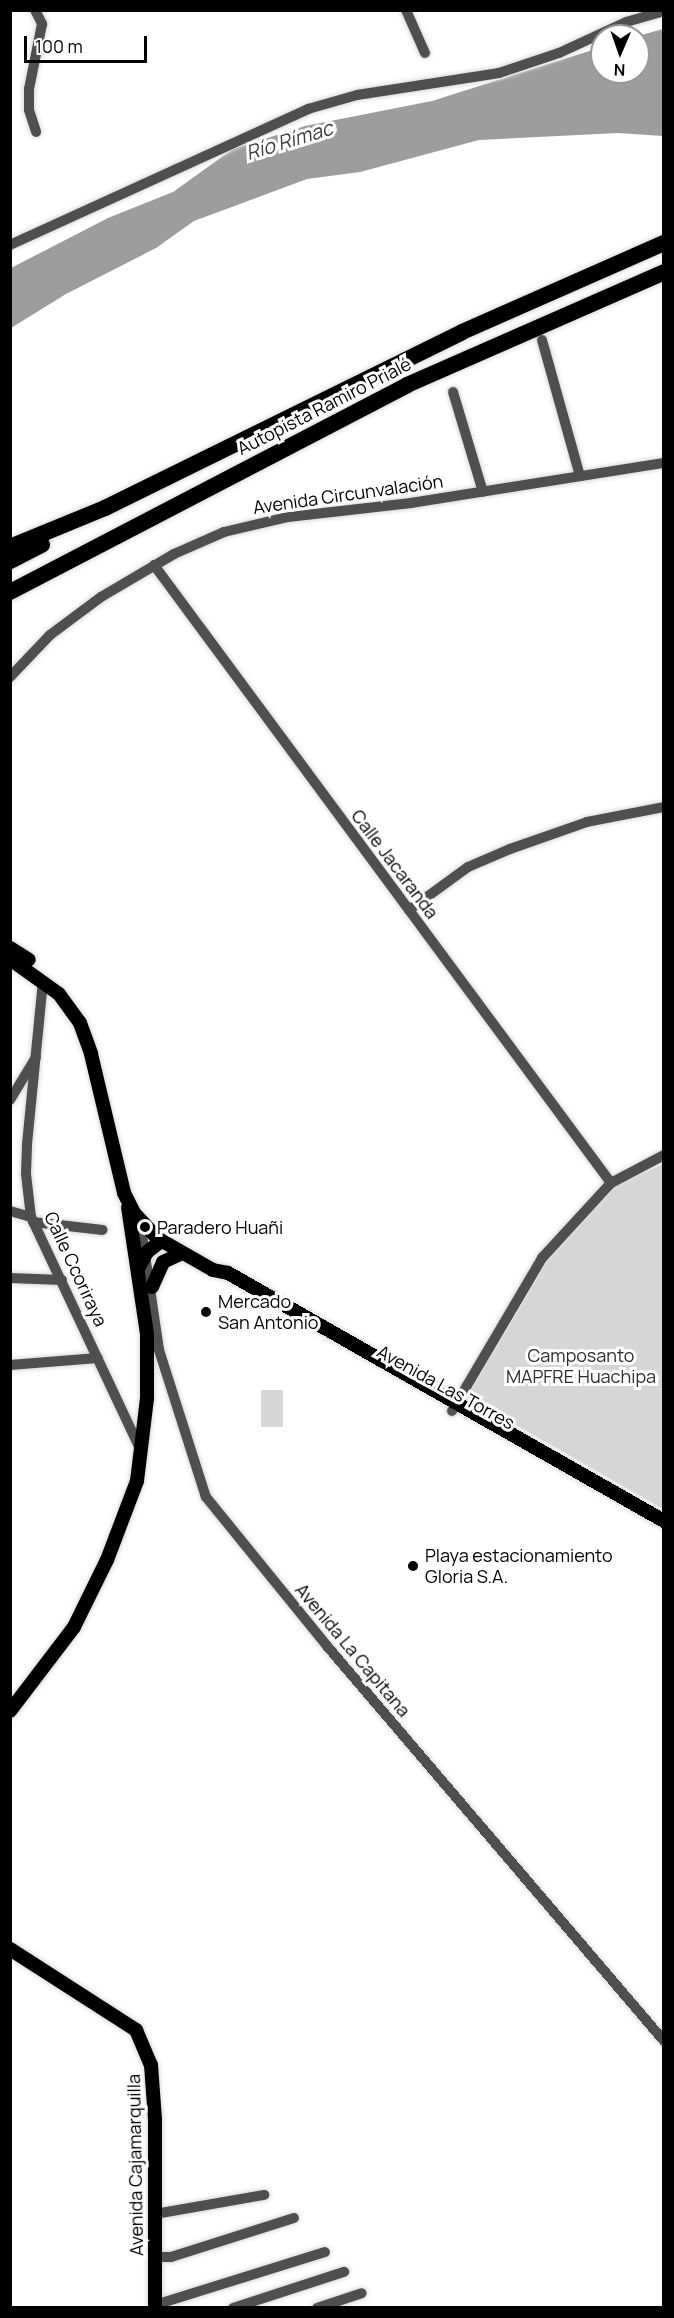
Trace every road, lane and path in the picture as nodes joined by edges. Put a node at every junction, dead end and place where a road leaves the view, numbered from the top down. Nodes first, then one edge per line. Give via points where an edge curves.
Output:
1 (35, 10) edge
2 (406, 10) edge
3 (663, 11) edge
4 (425, 53) dead end
5 (36, 132) dead end
6 (663, 243) edge
7 (10, 245) edge
8 (663, 272) edge
9 (542, 340) dead end
10 (453, 392) dead end
11 (663, 463) edge
12 (580, 476) junction
13 (483, 492) junction
14 (105, 508) junction
15 (118, 533) junction
16 (10, 547) edge
17 (10, 561) edge
18 (154, 565) junction
19 (10, 586) edge
20 (10, 592) edge
21 (10, 677) edge
22 (663, 807) edge
23 (409, 910) junction
24 (10, 948) edge
25 (10, 959) edge
26 (43, 981) junction
27 (39, 1052) junction
28 (10, 1100) edge
29 (663, 1155) edge
30 (611, 1182) junction
31 (124, 1192) junction
32 (10, 1211) edge
33 (32, 1219) junction
34 (139, 1219) junction
35 (103, 1230) dead end
36 (161, 1241) junction
37 (147, 1252) junction
38 (180, 1254) junction
39 (139, 1267) junction
40 (10, 1278) edge
41 (62, 1280) junction
42 (152, 1287) junction
43 (98, 1358) junction
44 (10, 1365) edge
45 (455, 1407) junction
46 (142, 1454) junction
47 (663, 1521) edge
48 (663, 1530) edge
49 (10, 1711) edge
50 (10, 1949) edge
51 (663, 2041) edge
52 (264, 2195) dead end
53 (155, 2214) junction
54 (294, 2218) dead end
55 (325, 2252) dead end
56 (155, 2258) junction
57 (344, 2272) dead end
58 (362, 2293) dead end
59 (154, 2306) edge
60 (233, 2307) edge
61 (317, 2307) edge

1 - 5 street via 42,24 29,89 29,110
2 - 4 street
3 - 7 street via 499,73 365,93 316,106
6 - 14 highway, Autopista Ramiro Prialé via 392,364
8 - 15 highway, Autopista Ramiro Prialé via 470,355
9 - 12 street
10 - 13 street
11 - 12 street, Avenida Circunvalación
12 - 13 street, Avenida Circunvalación
13 - 18 street, Avenida Circunvalación via 249,525 200,541
14 - 16 highway, Autopista Ramiro Prialé
14 - 17 highway
15 - 19 highway
15 - 20 highway, Autopista Ramiro Prialé
18 - 21 street, Avenida Circunvalación via 59,627
18 - 23 street, Calle Jacaranda
22 - 23 street via 587,822 510,849 468,867
23 - 30 street, Calle Jacaranda
24 - 34 main road via 68,993 90,1028
25 - 26 main road, Avenida Las Torres
26 - 27 street, Calle Ccoriraya
26 - 31 main road, Avenida Las Torres via 71,1009 86,1037
27 - 28 street
27 - 33 street, Calle Ccoriraya via 26,1174
29 - 30 street
30 - 45 street via 542,1258
31 - 34 main road, Avenida Las Torres
31 - 39 main road
32 - 33 street
33 - 35 street
33 - 41 street, Calle Ccoriraya
34 - 36 main road, Avenida Las Torres
34 - 37 street, Avenida La Capitana
36 - 37 main road
36 - 38 main road, Avenida Las Torres
37 - 39 main road
37 - 42 street, Avenida La Capitana
38 - 42 main road via 163,1262
38 - 45 main road, Avenida Las Torres
39 - 46 main road via 147,1334
40 - 41 street
41 - 43 street, Calle Ccoriraya
42 - 51 street, Avenida La Capitana via 159,1350 206,1497 327,1646
43 - 44 street
43 - 46 street, Calle Ccoriraya
45 - 47 main road, Avenida Las Torres
45 - 48 main road, Avenida Las Torres
46 - 49 main road via 137,1481 107,1560 74,1627
50 - 53 main road, Avenida Cajamarquilla via 136,2030 151,2065
52 - 53 street
53 - 56 main road, Avenida Cajamarquilla
54 - 56 street
55 - 59 street
56 - 59 main road, Avenida Cajamarquilla
57 - 60 street
58 - 61 street

